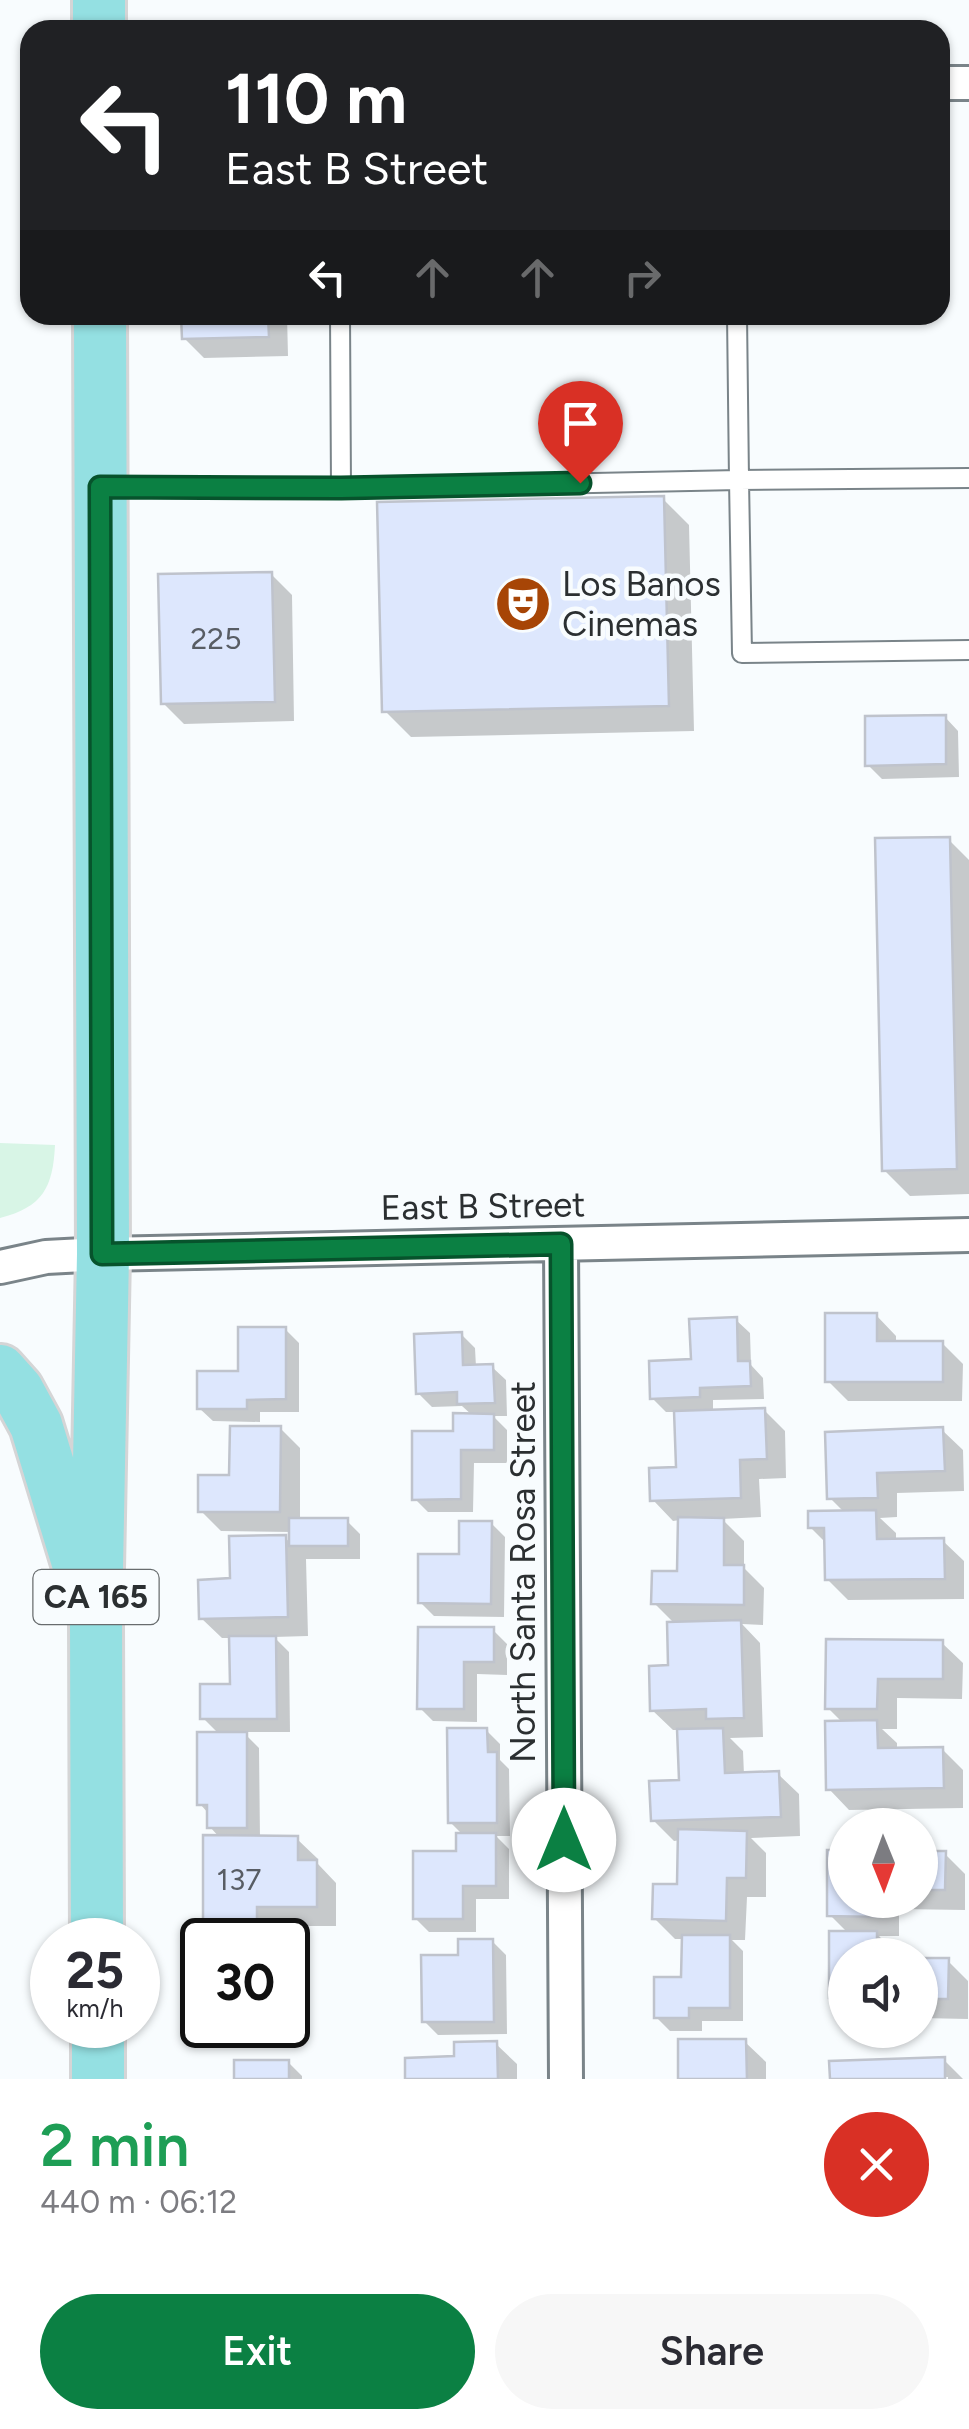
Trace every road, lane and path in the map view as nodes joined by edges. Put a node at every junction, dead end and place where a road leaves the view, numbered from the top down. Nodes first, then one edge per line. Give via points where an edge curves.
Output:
1 (100, 325) edge
2 (340, 325) edge
3 (737, 325) edge
4 (969, 478) edge
5 (739, 480) junction
6 (100, 487) junction
7 (341, 488) junction
8 (969, 650) edge
9 (969, 1235) edge
10 (561, 1244) junction
11 (102, 1254) junction
12 (0, 1268) edge
13 (0, 1371) edge
14 (96, 1621) junction
15 (97, 1918) edge
16 (98, 2048) edge
17 (98, 2079) edge
18 (566, 2079) edge

1 - 6 main road, CA 165
2 - 7 lane
3 - 5 lane
4 - 5 lane
5 - 7 lane
5 - 8 lane via 742,653
6 - 7 lane
6 - 11 main road, CA 165
9 - 10 street, East B Street
10 - 11 street, East B Street
10 - 18 street, North Santa Rosa Street
11 - 12 street, East B Street
11 - 14 main road, CA 165
13 - 14 main road via 36,1425
14 - 15 main road, CA 165
16 - 17 main road

